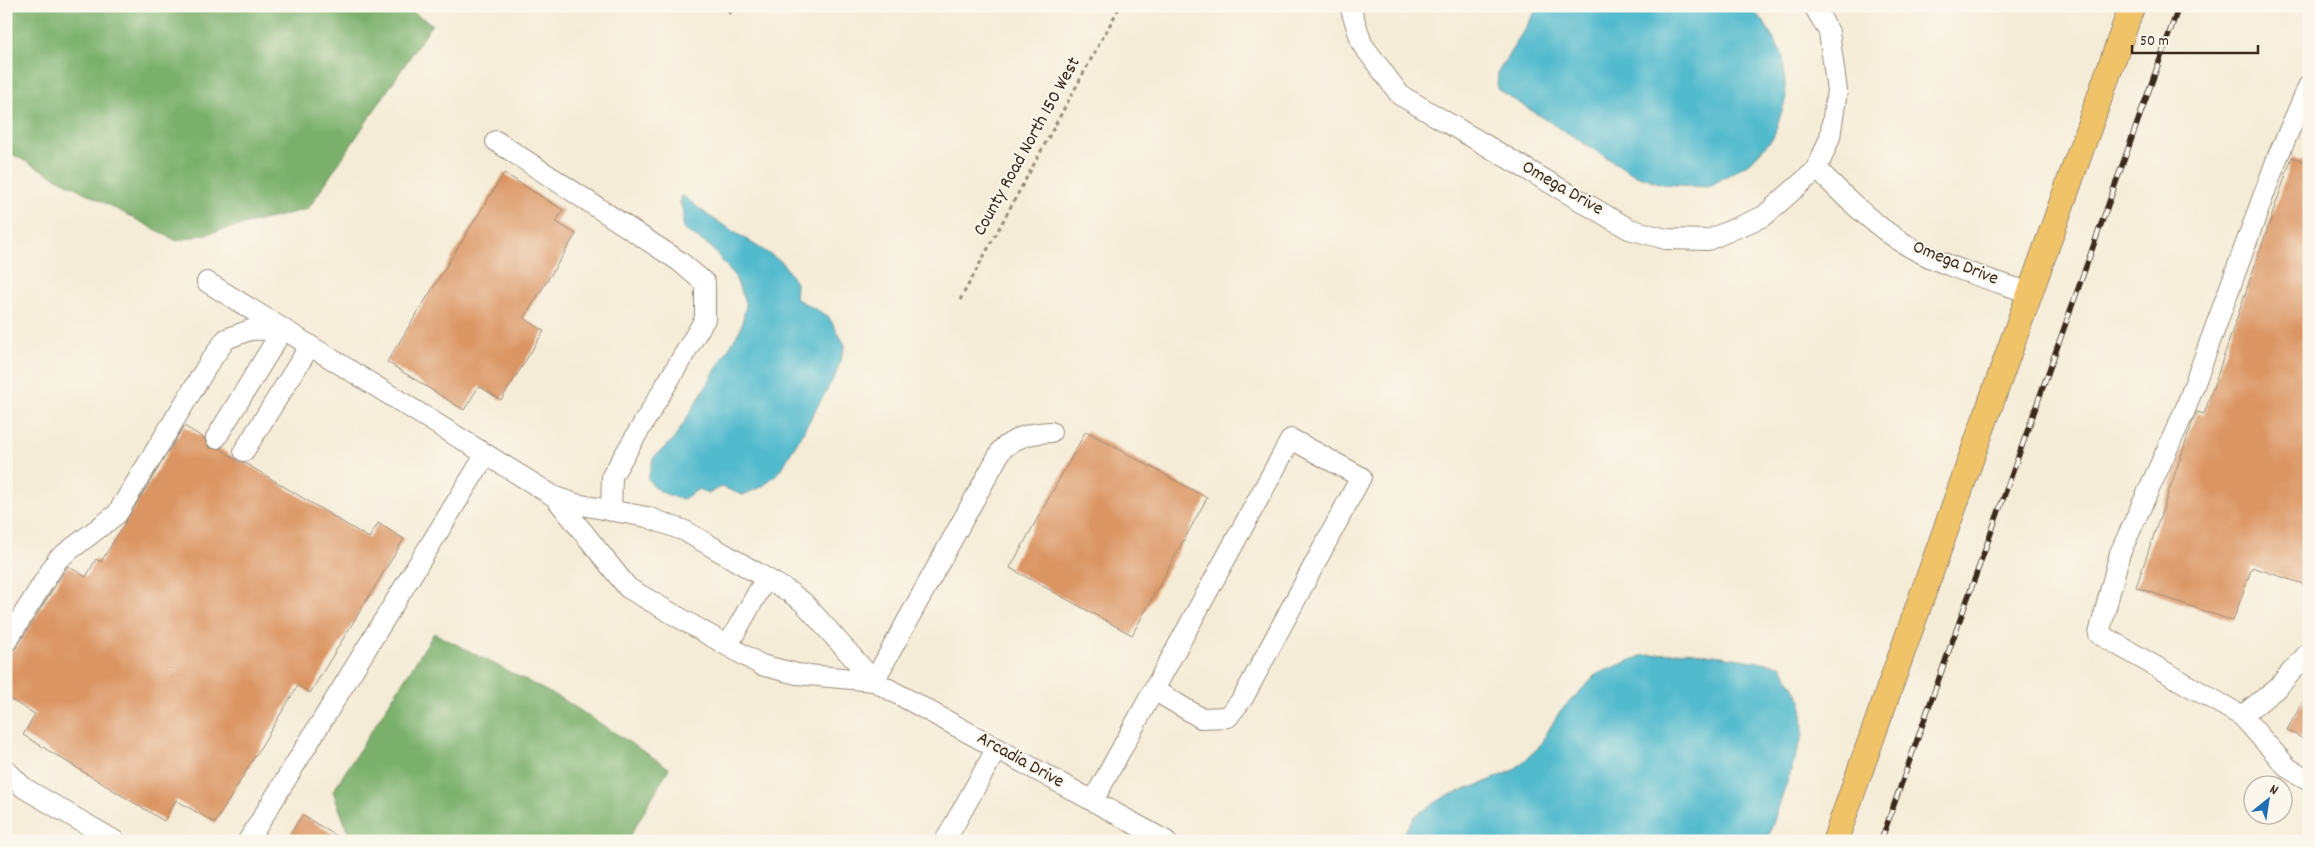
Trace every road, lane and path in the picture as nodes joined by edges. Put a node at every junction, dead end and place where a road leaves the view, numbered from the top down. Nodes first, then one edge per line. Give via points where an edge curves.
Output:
1 (722, 6) edge
2 (1120, 6) edge
3 (1350, 6) edge
4 (1814, 6) edge
5 (2132, 6) edge
6 (732, 14) dead end
7 (2309, 85) edge
8 (496, 141) dead end
9 (1817, 169) junction
10 (207, 282) dead end
11 (2030, 293) junction
12 (960, 300) dead end
13 (283, 329) junction
14 (310, 346) junction
15 (1051, 432) dead end
16 (216, 438) dead end
17 (244, 451) dead end
18 (486, 454) junction
19 (555, 497) junction
20 (612, 510) junction
21 (766, 578) junction
22 (6, 642) edge
23 (728, 645) junction
24 (2309, 652) edge
25 (874, 681) junction
26 (1154, 690) junction
27 (2242, 716) junction
28 (996, 748) junction
29 (6, 770) edge
30 (2309, 780) edge
31 (1093, 801) junction
32 (115, 841) edge
33 (248, 841) edge
34 (945, 841) edge
35 (1166, 841) edge
36 (1835, 841) edge

1 - 6 path
2 - 12 path, County Road North 150 West
3 - 9 street, Omega Drive via 1362,44 1400,95 1629,229 1666,239 1708,240 1764,216
4 - 9 street, Omega Drive via 1829,32 1837,91 1830,137
5 - 11 main road
7 - 27 street via 2278,156 2185,410 2120,553 2099,634
8 - 20 street via 678,261 705,283 705,319 612,476
9 - 11 street, Omega Drive via 1856,209 1908,246 1967,272
10 - 13 street
11 - 36 main road
13 - 14 street
13 - 16 street
13 - 22 street via 250,330 226,339 117,514 58,559
14 - 17 street
14 - 18 street
15 - 25 street via 1032,433 1014,439 1002,449
18 - 19 street
18 - 33 street
19 - 20 street
19 - 23 street via 628,588
20 - 21 street via 647,517 685,531
21 - 23 street
21 - 25 street via 804,603
23 - 25 street via 761,665 797,674
24 - 27 street via 2278,687
25 - 28 street, Arcadia Drive
26 - 26 street via 1291,438 1361,477 1243,698 1228,717 1202,718
26 - 31 street
27 - 30 street via 2288,768
28 - 31 street, Arcadia Drive
28 - 34 street
29 - 32 street via 24,788
31 - 35 street, Arcadia Drive

